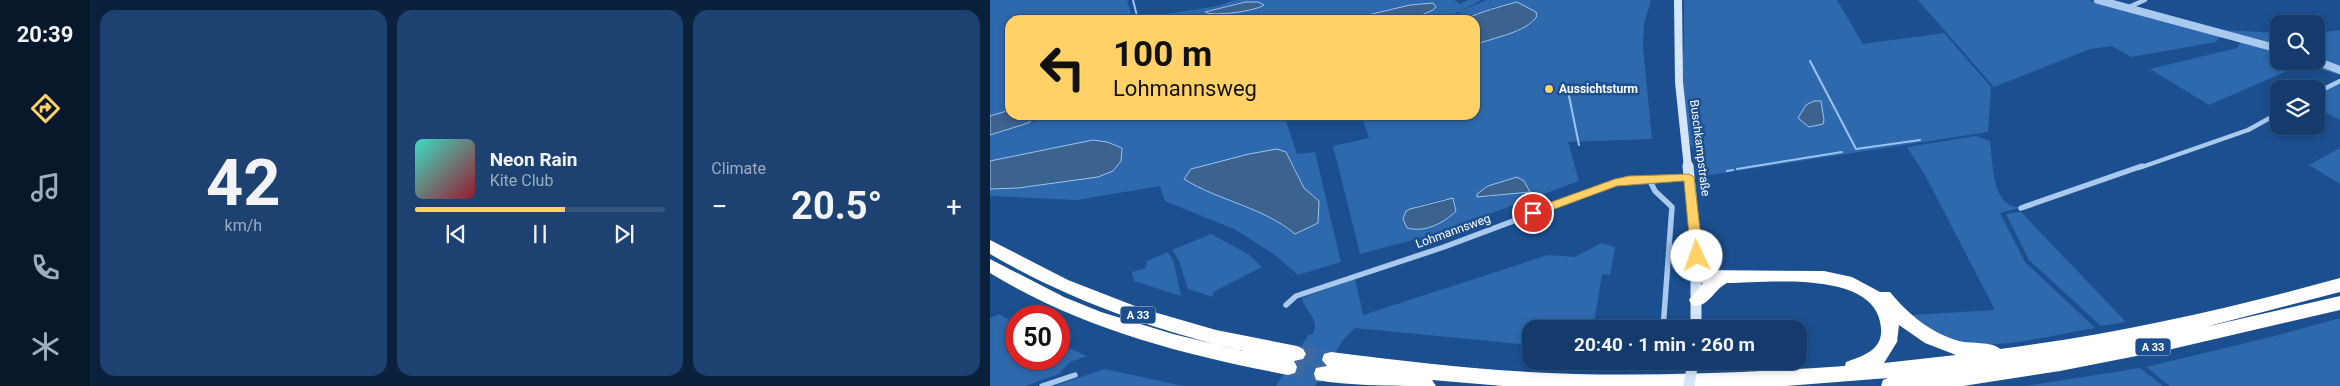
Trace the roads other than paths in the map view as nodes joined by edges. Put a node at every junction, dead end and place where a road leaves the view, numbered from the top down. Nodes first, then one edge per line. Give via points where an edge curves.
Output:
1 (1678, 0) edge
2 (2098, 0) edge
3 (2145, 0) edge
4 (2130, 7) junction
5 (2270, 46) edge
6 (2325, 64) edge
7 (2340, 70) edge
8 (2340, 80) edge
9 (2325, 88) edge
10 (2270, 118) edge
11 (1689, 177) junction
12 (1649, 179) junction
13 (2021, 208) dead end
14 (990, 246) edge
15 (990, 265) edge
16 (1698, 271) junction
17 (1728, 276) junction
18 (2340, 285) edge
19 (1698, 300) junction
20 (2340, 303) edge
21 (1286, 305) dead end
22 (1664, 320) edge
23 (1697, 320) edge
24 (2032, 355) junction
25 (1692, 370) edge
26 (1076, 375) dead end
27 (1963, 379) junction
28 (1747, 382) junction
29 (1042, 386) edge
30 (1428, 386) edge
31 (1689, 386) edge
32 (1890, 386) edge
33 (1940, 386) edge

1 - 11 main road, Buschkampstraße via 1676,68
2 - 4 street
3 - 4 street
4 - 5 street
6 - 7 street
8 - 9 street
10 - 13 street via 2248,130
11 - 12 street, Lohmannsweg
11 - 16 main road, Buschkampstraße
12 - 21 street, Lohmannsweg via 1615,183 1444,247 1296,296
12 - 22 street via 1654,192 1672,208
14 - 15 highway, A 33 via 1061,286 1112,306 1185,331 1292,361 1244,360 1172,342 1097,317 1031,288
16 - 17 highway
16 - 19 main road, Buschkampstraße
16 - 24 highway via 1820,268 1842,271 1871,284 1905,321 1940,343 1982,353
17 - 19 highway via 1713,282
17 - 28 highway via 1824,277 1848,281 1877,300 1890,327 1890,336 1882,353 1864,366 1774,374
18 - 24 highway, A 33 via 2221,317
19 - 23 main road, Buschkampstraße
20 - 27 highway, A 33 via 2137,350
24 - 28 highway, A 33 via 1904,370
25 - 31 main road, bridge
26 - 29 street
27 - 32 highway, A 33
27 - 33 highway
28 - 30 highway, A 33 via 1573,382 1327,367

